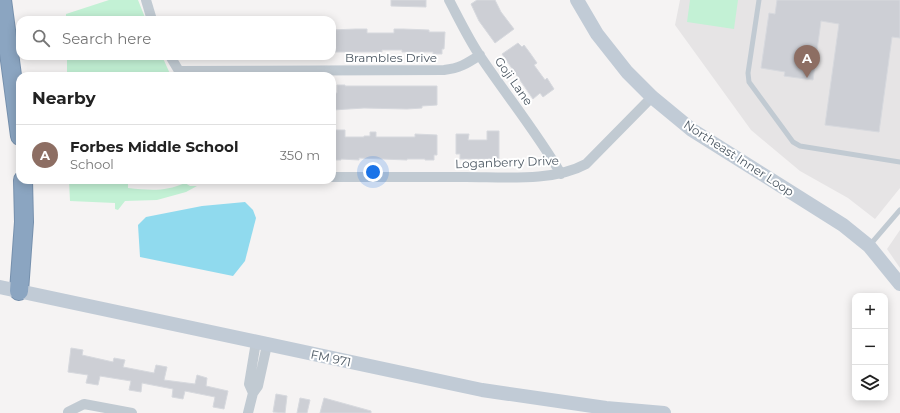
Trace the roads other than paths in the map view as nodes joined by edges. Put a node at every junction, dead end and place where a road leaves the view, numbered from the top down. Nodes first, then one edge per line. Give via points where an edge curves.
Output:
1 (2, 0) edge
2 (146, 0) edge
3 (449, 0) edge
4 (576, 0) edge
5 (759, 0) edge
6 (151, 16) edge
7 (480, 55) junction
8 (172, 60) edge
9 (178, 72) edge
10 (267, 72) edge
11 (652, 97) junction
12 (16, 106) edge
13 (900, 162) edge
14 (561, 174) junction
15 (336, 177) edge
16 (23, 184) edge
17 (900, 210) edge
18 (869, 246) junction
19 (900, 284) edge
20 (0, 287) edge
21 (19, 291) junction
22 (262, 344) junction
23 (68, 412) dead end
24 (132, 413) edge
25 (248, 413) edge
26 (664, 413) edge

1 - 12 highway
2 - 6 street
3 - 7 street, Goji Lane
4 - 11 main road, Northeast Inner Loop via 597,34 627,72
5 - 13 lane via 748,73 749,82 793,142 800,146
7 - 10 street, Brambles Drive via 455,69 444,70
7 - 14 street, Goji Lane via 550,154
8 - 9 street
11 - 14 street, Loganberry Drive via 586,164
11 - 18 main road, Northeast Inner Loop via 692,130 843,225
14 - 15 street, Loganberry Drive
16 - 21 highway via 24,222
17 - 18 lane
18 - 19 main road, Northeast Inner Loop
20 - 21 main road, FM 971 / FM 971
21 - 22 main road, FM 971 / FM 971
22 - 25 street via 258,386 252,393
22 - 26 main road, FM 971 / FM 971 via 482,390 606,408
23 - 24 street via 84,404

